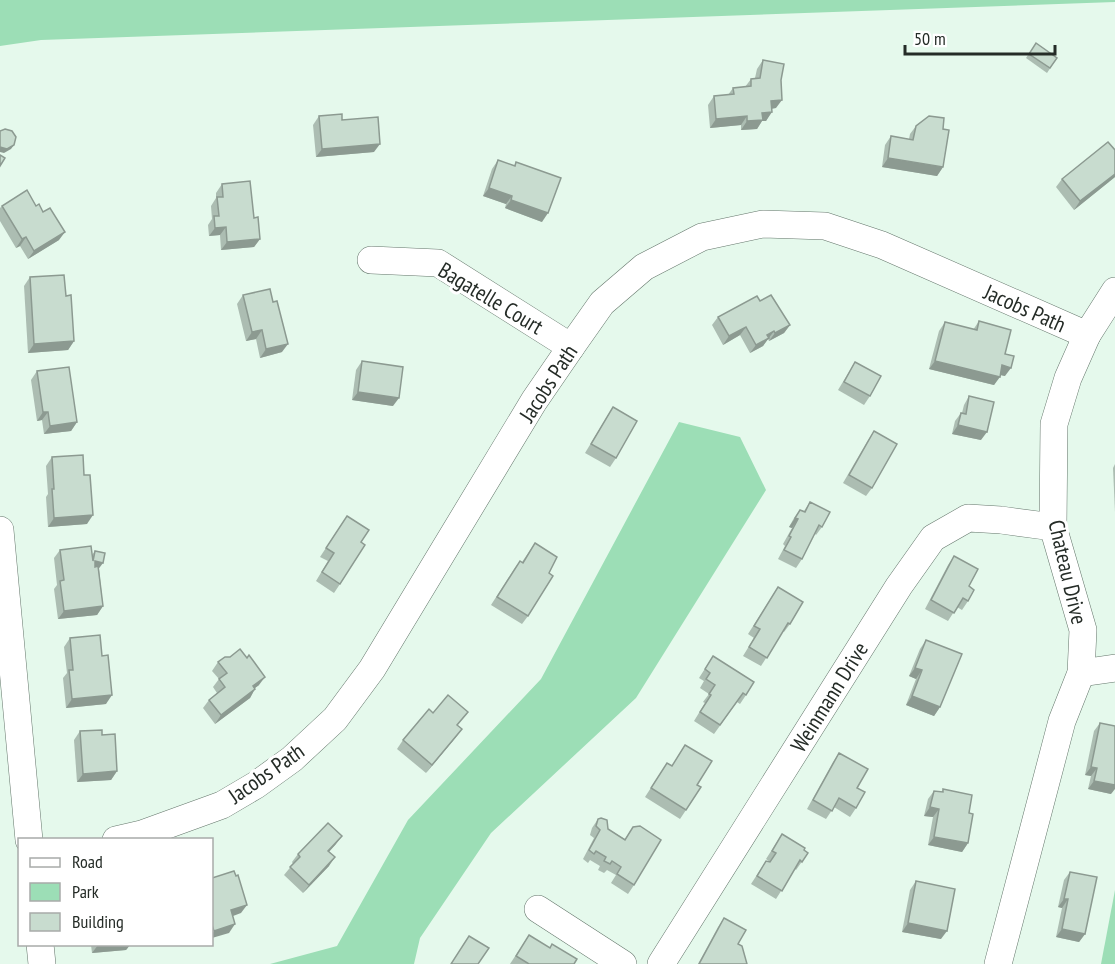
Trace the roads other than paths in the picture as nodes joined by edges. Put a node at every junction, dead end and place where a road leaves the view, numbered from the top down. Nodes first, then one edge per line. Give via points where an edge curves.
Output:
1 (371, 260) dead end
2 (1115, 291) edge
3 (1087, 335) junction
4 (571, 346) junction
5 (1053, 527) junction
6 (0, 530) edge
7 (1115, 668) edge
8 (1081, 673) junction
9 (29, 838) edge
10 (125, 838) edge
11 (538, 909) dead end
12 (40, 946) edge
13 (42, 964) edge
14 (623, 964) edge
15 (662, 964) edge
16 (998, 964) edge

1 - 4 street, Bagatelle Court via 438,263
2 - 3 street, Chateau Drive
3 - 4 street, Jacobs Path via 882,244 825,226 763,224 702,237 644,267 602,303
3 - 5 street, Chateau Drive via 1054,424
4 - 10 street, Jacobs Path via 372,669 334,719 292,759 222,805
5 - 8 street, Chateau Drive via 1083,630
5 - 15 street, Weinmann Drive via 968,518 933,538
6 - 9 street
7 - 8 street
8 - 16 street, Chateau Drive via 1062,721
11 - 14 street
12 - 13 street

